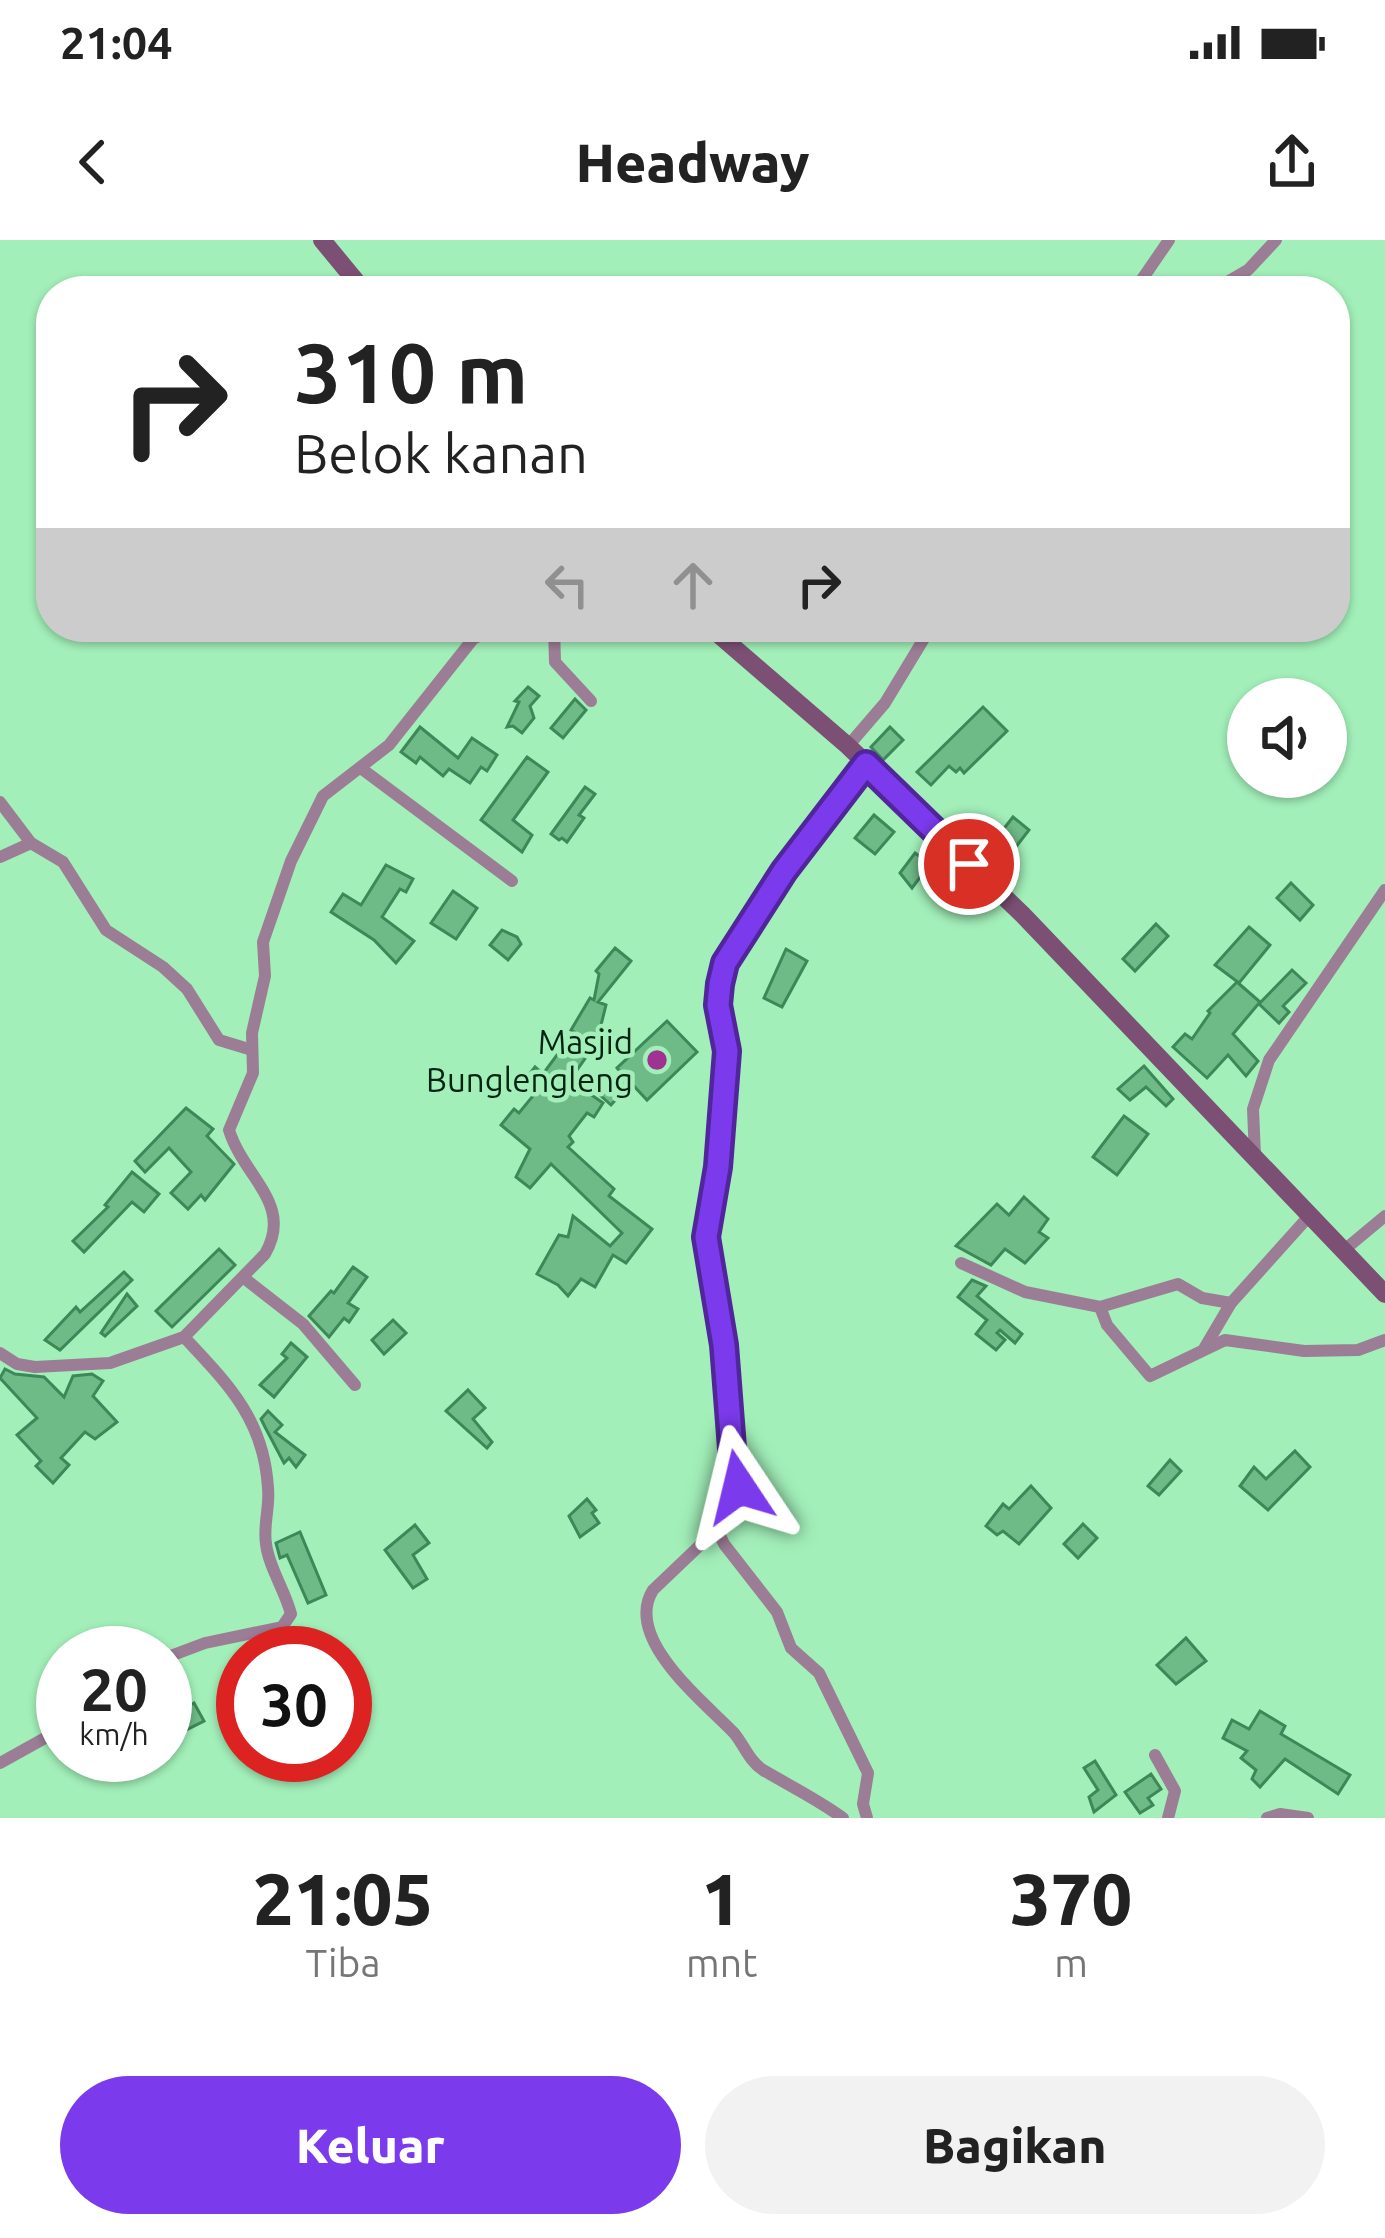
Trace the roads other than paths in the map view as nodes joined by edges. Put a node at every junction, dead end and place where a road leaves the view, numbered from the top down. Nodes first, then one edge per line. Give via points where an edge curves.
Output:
1 (322, 240) edge
2 (1169, 240) edge
3 (1276, 240) edge
4 (352, 276) edge
5 (1144, 276) edge
6 (1237, 276) edge
7 (471, 642) edge
8 (554, 642) edge
9 (727, 642) edge
10 (923, 642) edge
11 (591, 701) dead end
12 (848, 746) junction
13 (866, 764) junction
14 (362, 769) junction
15 (0, 802) edge
16 (31, 843) junction
17 (0, 857) edge
18 (512, 881) dead end
19 (1385, 890) edge
20 (252, 1050) junction
21 (1255, 1156) junction
22 (1310, 1215) junction
23 (1385, 1216) edge
24 (1343, 1251) junction
25 (961, 1263) dead end
26 (244, 1278) junction
27 (1385, 1294) edge
28 (1231, 1304) junction
29 (1100, 1307) junction
30 (184, 1337) junction
31 (1385, 1340) edge
32 (1204, 1348) junction
33 (0, 1354) edge
34 (355, 1384) dead end
35 (717, 1529) junction
36 (192, 1648) edge
37 (36, 1742) edge
38 (1156, 1755) dead end
39 (0, 1763) edge
40 (843, 1818) edge
41 (867, 1818) edge
42 (1168, 1818) edge
43 (1267, 1818) edge
44 (1308, 1818) edge

1 - 4 street
2 - 5 street
3 - 6 street
7 - 14 street
8 - 11 street via 555,662
9 - 12 street
10 - 12 street
12 - 13 street
13 - 21 street
13 - 35 street via 784,871 720,984 727,1051 706,1237 740,1495
14 - 18 street
14 - 20 street via 323,796 291,861 263,942
15 - 16 street
16 - 17 street
16 - 20 street via 63,862 106,930 188,988 219,1040
19 - 21 street via 1269,1060 1253,1109
20 - 26 street via 251,1082 229,1135 277,1228
21 - 22 street
22 - 24 street
22 - 28 street
23 - 24 street
24 - 27 street
25 - 29 street via 1025,1292
26 - 30 street
26 - 34 street via 303,1324
28 - 29 street via 1178,1284
28 - 32 street
29 - 32 street via 1150,1376
30 - 33 street via 110,1363 35,1367
30 - 36 street via 239,1402 264,1447 266,1546 292,1614 282,1627
31 - 32 street via 1358,1349 1286,1350 1237,1339
35 - 40 street via 645,1601 648,1633 754,1762
35 - 41 street via 778,1612 791,1648 819,1673 868,1773
37 - 39 street
38 - 42 street via 1175,1791
43 - 44 street

